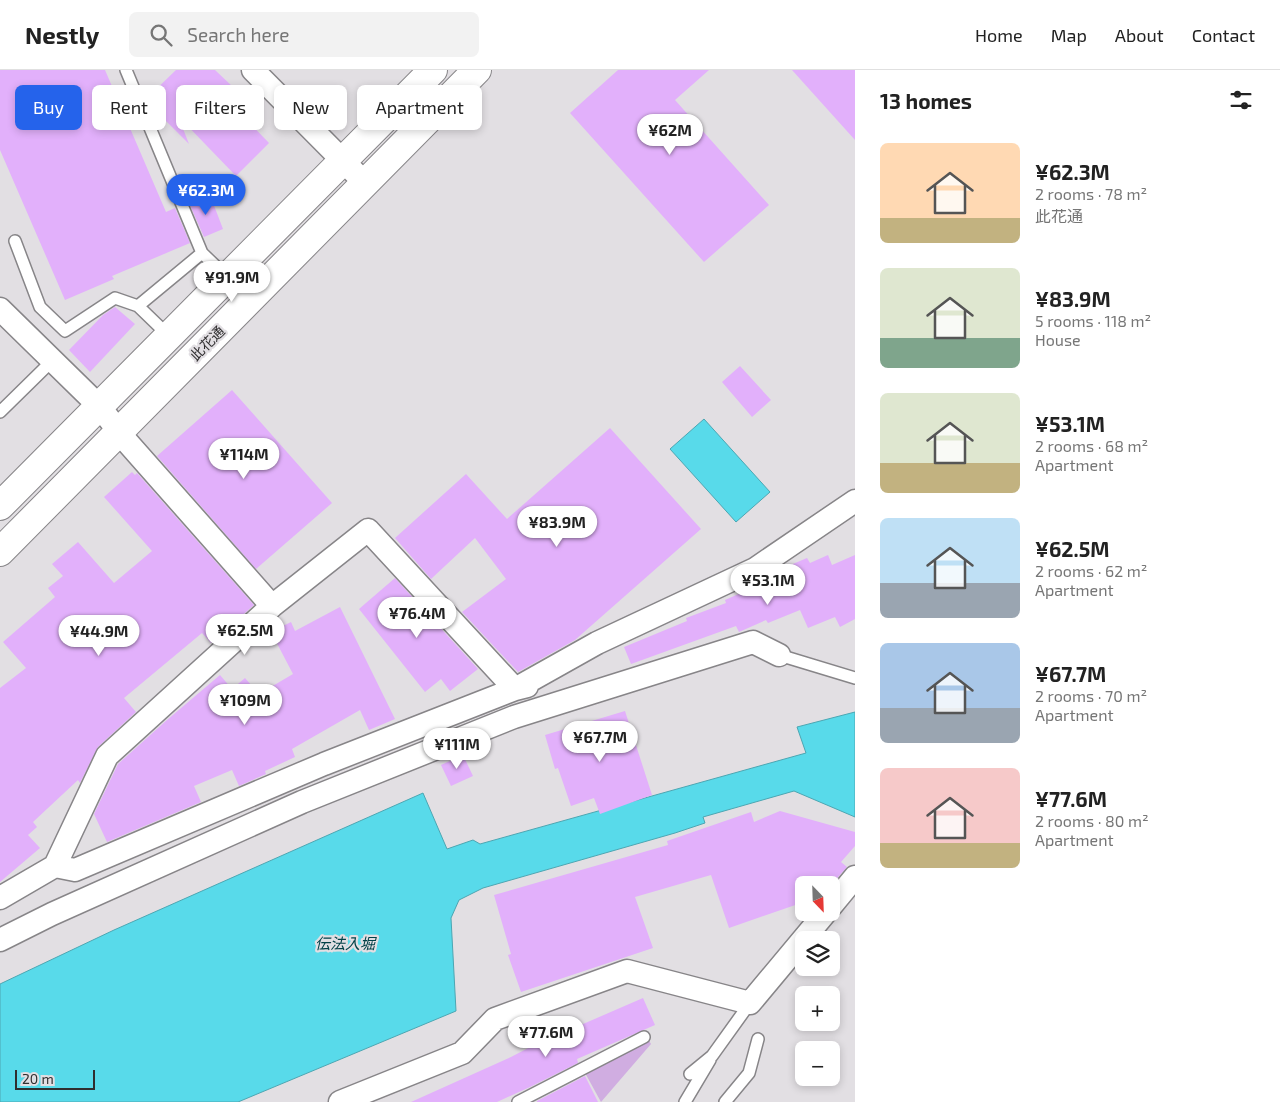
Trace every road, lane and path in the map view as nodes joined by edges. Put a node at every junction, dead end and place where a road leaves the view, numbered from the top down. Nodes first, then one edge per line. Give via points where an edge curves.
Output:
1 (126, 70) edge
2 (253, 70) edge
3 (433, 70) edge
4 (477, 70) edge
5 (343, 160) junction
6 (365, 183) junction
7 (15, 241) dead end
8 (202, 253) junction
9 (227, 277) junction
10 (138, 306) junction
11 (0, 309) edge
12 (169, 336) junction
13 (53, 360) junction
14 (99, 406) junction
15 (0, 412) edge
16 (119, 432) junction
17 (855, 502) edge
18 (0, 506) edge
19 (0, 552) edge
20 (272, 606) junction
21 (779, 655) joint
22 (569, 674) dead end
23 (855, 678) edge
24 (515, 689) junction
25 (54, 866) junction
26 (855, 877) edge
27 (6, 892) edge
28 (840, 895) edge
29 (818, 921) edge
30 (0, 940) edge
31 (750, 1003) junction
32 (644, 1037) dead end
33 (758, 1040) dead end
34 (712, 1056) junction
35 (690, 1074) dead end
36 (340, 1102) edge
37 (518, 1102) edge
38 (685, 1102) edge
39 (725, 1102) edge

1 - 8 lane
2 - 5 street
3 - 5 street
4 - 6 street, 此花通
5 - 6 street
5 - 9 street
6 - 16 street, 此花通
7 - 10 lane via 40,307 65,331 115,298
8 - 9 lane
8 - 10 lane
9 - 12 street
10 - 12 lane
11 - 13 street
12 - 14 street
13 - 14 street
13 - 15 lane
14 - 16 street
14 - 18 street
16 - 19 street, 此花通
16 - 20 street
17 - 24 street via 755,569 597,643
20 - 24 street via 368,530
20 - 25 street via 107,756
21 - 23 lane
21 - 30 street via 753,642 514,717 302,802
22 - 24 street
24 - 25 street via 324,764 75,870
25 - 27 street
26 - 28 street
29 - 31 street
31 - 34 lane
31 - 36 street via 627,971 495,1018 462,1053
32 - 37 lane
33 - 39 lane via 749,1073
34 - 35 lane
34 - 38 lane

